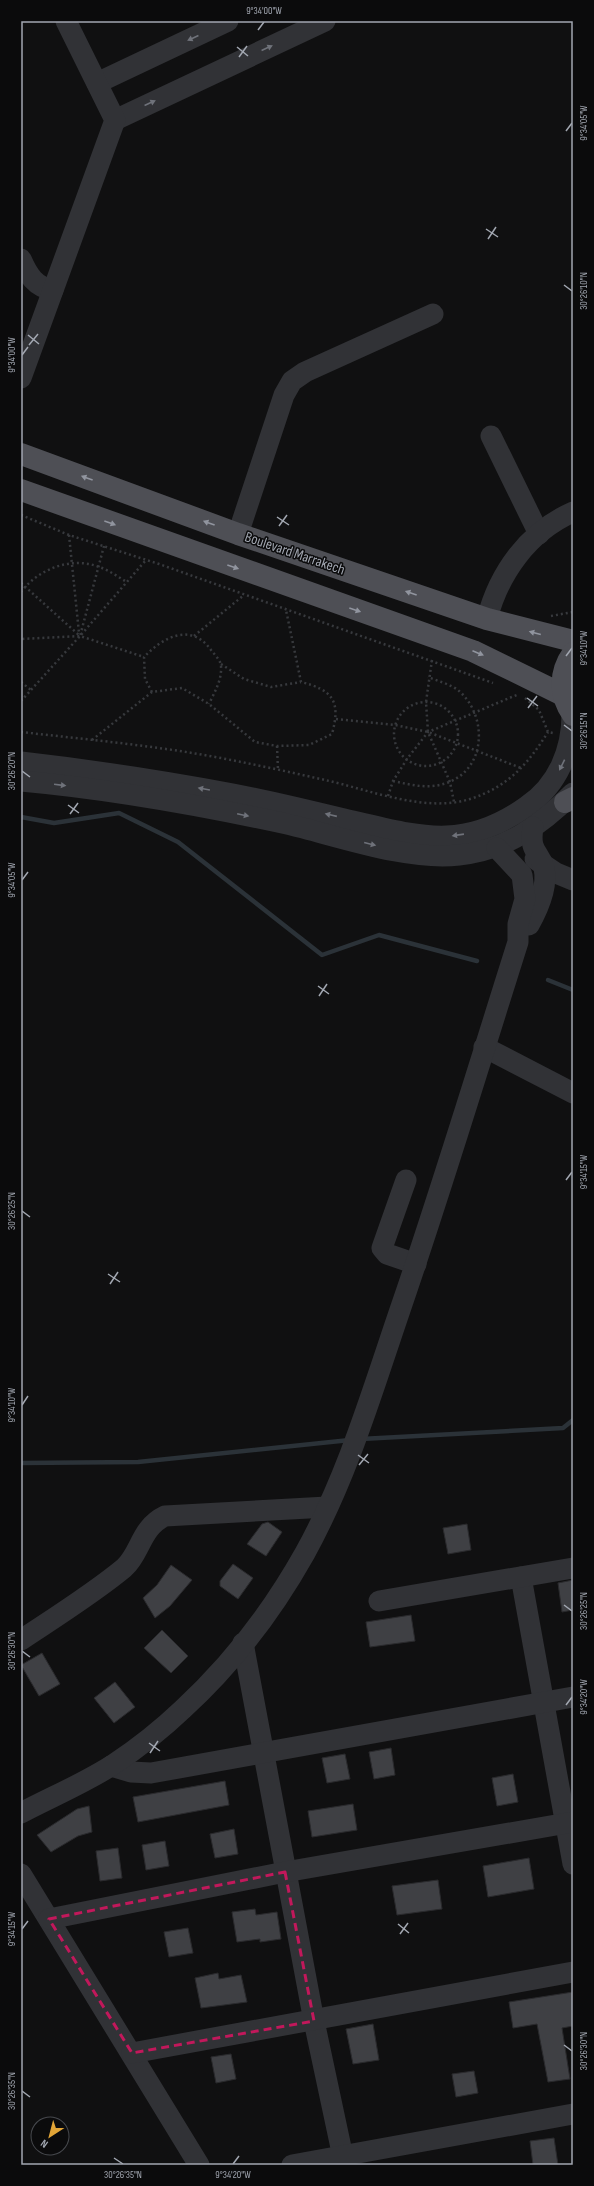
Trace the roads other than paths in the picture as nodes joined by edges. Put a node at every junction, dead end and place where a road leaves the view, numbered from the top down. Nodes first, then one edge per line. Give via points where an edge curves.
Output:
1 (66, 21) edge
2 (228, 21) edge
3 (324, 21) edge
4 (295, 27) edge
5 (97, 82) junction
6 (115, 120) junction
7 (21, 259) edge
8 (53, 290) junction
9 (433, 314) dead end
10 (25, 354) edge
11 (21, 378) edge
12 (491, 436) dead end
13 (21, 454) edge
14 (21, 490) edge
15 (573, 512) edge
16 (238, 534) junction
17 (539, 534) junction
18 (487, 619) junction
19 (573, 641) edge
20 (573, 653) edge
21 (570, 715) edge
22 (21, 762) edge
23 (21, 781) edge
24 (570, 798) edge
25 (534, 827) junction
26 (497, 848) junction
27 (520, 872) junction
28 (543, 874) junction
29 (573, 880) edge
30 (573, 889) edge
31 (518, 942) junction
32 (484, 1047) junction
33 (573, 1093) edge
34 (406, 1180) dead end
35 (416, 1264) junction
36 (327, 1507) junction
37 (573, 1568) edge
38 (521, 1578) junction
39 (379, 1601) dead end
40 (21, 1640) edge
41 (244, 1643) junction
42 (573, 1697) edge
43 (543, 1702) junction
44 (264, 1752) junction
45 (111, 1766) junction
46 (21, 1813) edge
47 (570, 1823) edge
48 (573, 1864) edge
49 (285, 1872) junction
50 (21, 1874) edge
51 (49, 1919) junction
52 (573, 1972) edge
53 (314, 2021) junction
54 (132, 2053) junction
55 (573, 2114) edge
56 (343, 2157) junction
57 (199, 2165) edge
58 (292, 2165) edge

1 - 5 street
2 -> 5 street
3 - 4 street
6 -> 4 street
5 - 6 street
6 - 8 street
7 - 8 street via 33,280 45,289
8 - 10 street
9 - 16 street via 305,372 292,381 284,395
10 - 11 street
12 - 17 street
16 -> 13 main road, Boulevard Marrakech
14 -> 21 main road via 473,651 520,687
15 - 17 street
18 -> 16 main road, Boulevard Marrakech
17 - 18 street via 515,558 506,572 493,597
19 -> 18 main road, Boulevard Marrakech
20 - 21 main road via 564,672
21 -> 22 street via 564,762 548,788 532,803 492,827 446,837 404,833 308,810 174,784
23 -> 26 street via 185,804 421,855 458,855
24 - 25 street
25 - 26 street
25 - 28 street via 533,850
26 - 27 street
27 - 28 street via 520,865 529,858
27 - 31 street via 524,899 518,924
28 - 29 street via 556,873
28 - 30 street
28 - 31 street via 531,921
31 - 32 street
32 - 33 street
32 - 35 street
34 - 35 street via 382,1248 387,1254
35 - 36 street via 356,1439
36 - 40 street via 165,1516 154,1521 125,1566
36 - 41 street via 291,1576
37 - 38 street
38 - 39 street
38 - 43 street
41 - 44 street
41 - 45 street via 182,1710
42 - 43 street
43 - 44 street
43 - 47 street
44 - 45 street via 151,1773 131,1772
44 - 49 street
45 - 46 street
47 - 48 street
47 - 49 street
49 - 51 street
49 - 53 street
50 - 51 street
51 - 54 street
52 - 53 street
53 - 54 street
53 - 56 street
54 - 57 street
55 - 56 street
56 - 58 street

